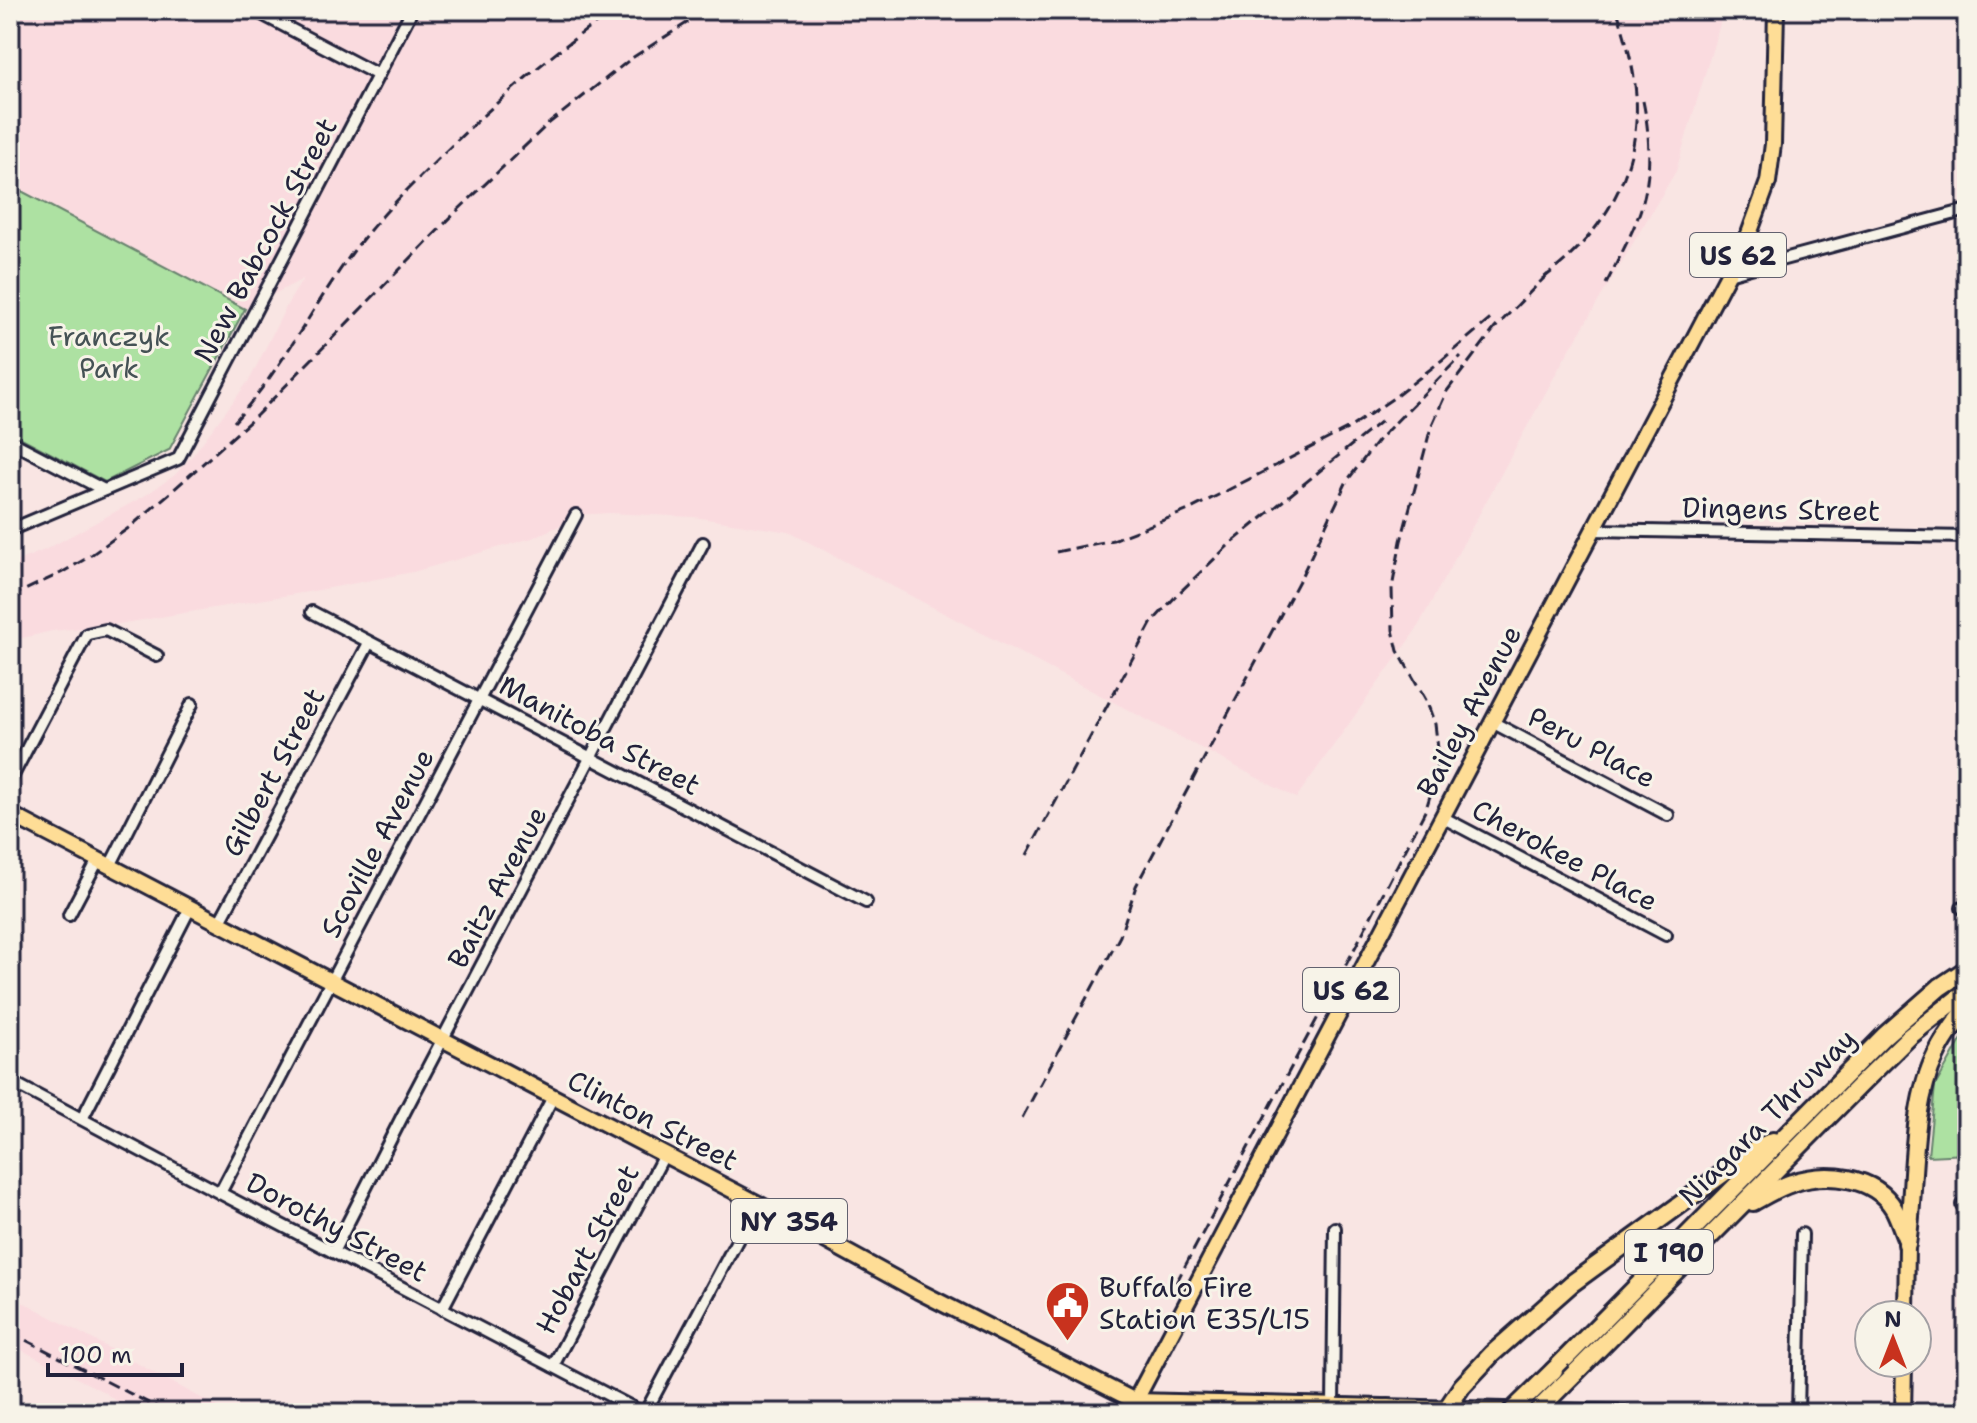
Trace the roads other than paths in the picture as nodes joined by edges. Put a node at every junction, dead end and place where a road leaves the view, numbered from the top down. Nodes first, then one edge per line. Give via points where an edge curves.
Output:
1 (254, 10) edge
2 (412, 10) edge
3 (1776, 10) edge
4 (378, 75) junction
5 (1967, 210) edge
6 (1728, 274) junction
7 (10, 441) edge
8 (104, 490) junction
9 (576, 515) dead end
10 (10, 530) edge
11 (1593, 530) junction
12 (1967, 537) edge
13 (703, 543) dead end
14 (312, 612) dead end
15 (369, 643) junction
16 (157, 656) dead end
17 (479, 699) junction
18 (192, 704) dead end
19 (1492, 722) junction
20 (592, 757) junction
21 (10, 781) edge
22 (10, 814) edge
23 (1668, 815) dead end
24 (1442, 817) junction
25 (104, 863) junction
26 (866, 902) dead end
27 (190, 908) junction
28 (69, 915) dead end
29 (219, 923) junction
30 (1666, 935) dead end
31 (1967, 969) edge
32 (331, 982) junction
33 (1967, 991) edge
34 (1967, 1008) edge
35 (443, 1040) junction
36 (10, 1081) edge
37 (553, 1097) junction
38 (82, 1119) junction
39 (1785, 1135) junction
40 (664, 1155) junction
41 (220, 1193) junction
42 (757, 1203) junction
43 (1737, 1211) junction
44 (1335, 1228) dead end
45 (1802, 1234) dead end
46 (1907, 1244) junction
47 (333, 1252) junction
48 (1906, 1299) edge
49 (442, 1309) junction
50 (553, 1366) junction
51 (1904, 1379) edge
52 (1132, 1407) edge
53 (1333, 1407) junction
54 (1446, 1410) edge
55 (1394, 1411) edge
56 (1580, 1412) edge
57 (644, 1413) edge
58 (1510, 1413) edge
59 (1535, 1413) edge
60 (1624, 1413) edge
61 (1798, 1413) edge
62 (1903, 1413) edge

1 - 4 street
2 - 4 street, New Babcock Street
3 - 6 main road, Bailey Avenue / US 62 via 1768,182
4 - 8 street, New Babcock Street via 178,459
5 - 6 street
6 - 11 main road, Bailey Avenue / US 62
7 - 8 street
8 - 10 street, New Babcock Street
9 - 17 street, Scoville Avenue
11 - 12 street, Dingens Street
11 - 19 main road, Bailey Avenue / US 62
13 - 20 street, Baitz Avenue
14 - 15 street, Manitoba Street
15 - 17 street, Manitoba Street
15 - 29 street, Gilbert Street
16 - 21 street via 106,630 87,634
17 - 20 street, Manitoba Street
17 - 32 street, Scoville Avenue
18 - 25 street
19 - 23 street, Peru Place
19 - 24 main road, Bailey Avenue / US 62
20 - 26 street, Manitoba Street
20 - 35 street, Baitz Avenue
22 - 25 main road, Clinton Street / NY 354
24 - 30 street, Cherokee Place
24 - 52 main road, Bailey Avenue / US 62
25 - 27 main road, Clinton Street / NY 354
25 - 28 street
27 - 29 main road, Clinton Street / NY 354
27 - 38 street
29 - 32 main road, Clinton Street / NY 354
31 - 39 highway, Niagara Thruway / I 190 via 1884,1036
32 - 35 main road, Clinton Street / NY 354
32 - 41 street, Scoville Avenue
33 - 43 highway, Niagara Thruway / I 190 via 1910,1036
34 - 46 highway via 1935,1056 1926,1083 1917,1121
35 - 37 main road, Clinton Street / NY 354
35 - 47 street, Baitz Avenue
36 - 38 street, Dorothy Street
37 - 40 main road, Clinton Street / NY 354
37 - 49 street
38 - 41 street, Dorothy Street
39 - 54 highway via 1758,1148 1571,1284 1492,1354
39 - 58 highway, Niagara Thruway / I 190, bridge
40 - 42 main road, Clinton Street / NY 354
40 - 50 street, Hobart Street
41 - 47 street, Dorothy Street
42 - 52 main road, Clinton Street / NY 354
42 - 57 street
43 - 46 highway via 1803,1179 1848,1179 1867,1184 1889,1202
43 - 59 highway, Niagara Thruway / I 190, bridge
44 - 53 street
45 - 61 street
46 - 48 main road
47 - 49 street, Dorothy Street
49 - 50 street, Dorothy Street
50 - 57 street, Dorothy Street
51 - 62 main road
52 - 53 main road, Clinton Street / NY 354
53 - 55 main road, Clinton Street / NY 354
54 - 55 main road, Clinton Street / NY 354
54 - 56 main road, Clinton Street / NY 354
56 - 60 main road, Clinton Street / NY 354

